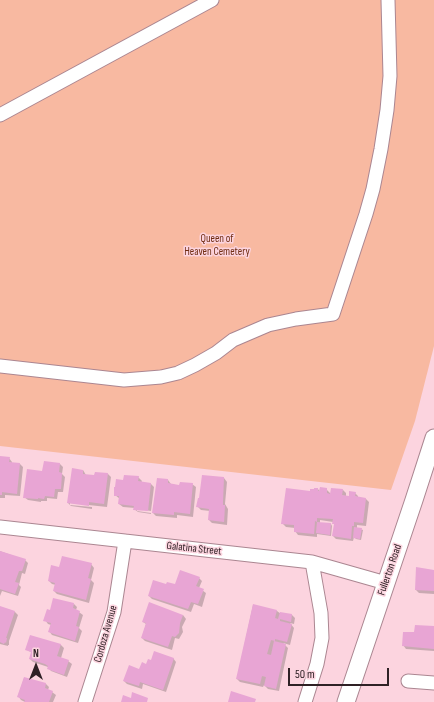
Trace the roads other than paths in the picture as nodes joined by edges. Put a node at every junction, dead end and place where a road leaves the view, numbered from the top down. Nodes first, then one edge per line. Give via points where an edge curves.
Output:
1 (212, 0) edge
2 (388, 0) edge
3 (0, 115) edge
4 (0, 366) edge
5 (434, 438) edge
6 (0, 527) edge
7 (125, 541) junction
8 (312, 562) junction
9 (386, 583) junction
10 (408, 681) dead end
11 (434, 683) edge
12 (85, 702) edge
13 (305, 702) edge
14 (346, 702) edge

1 - 3 street
2 - 4 street via 390,76 381,149 368,207 333,314 268,325 233,340 195,365 161,377 124,380
5 - 9 main road, Fullerton Road
6 - 7 street, Galatina Street
7 - 8 street, Galatina Street
7 - 12 street, Cordoza Avenue via 114,612
8 - 9 street, Galatina Street
8 - 13 street via 321,613 322,638
9 - 14 main road, Fullerton Road
10 - 11 street

